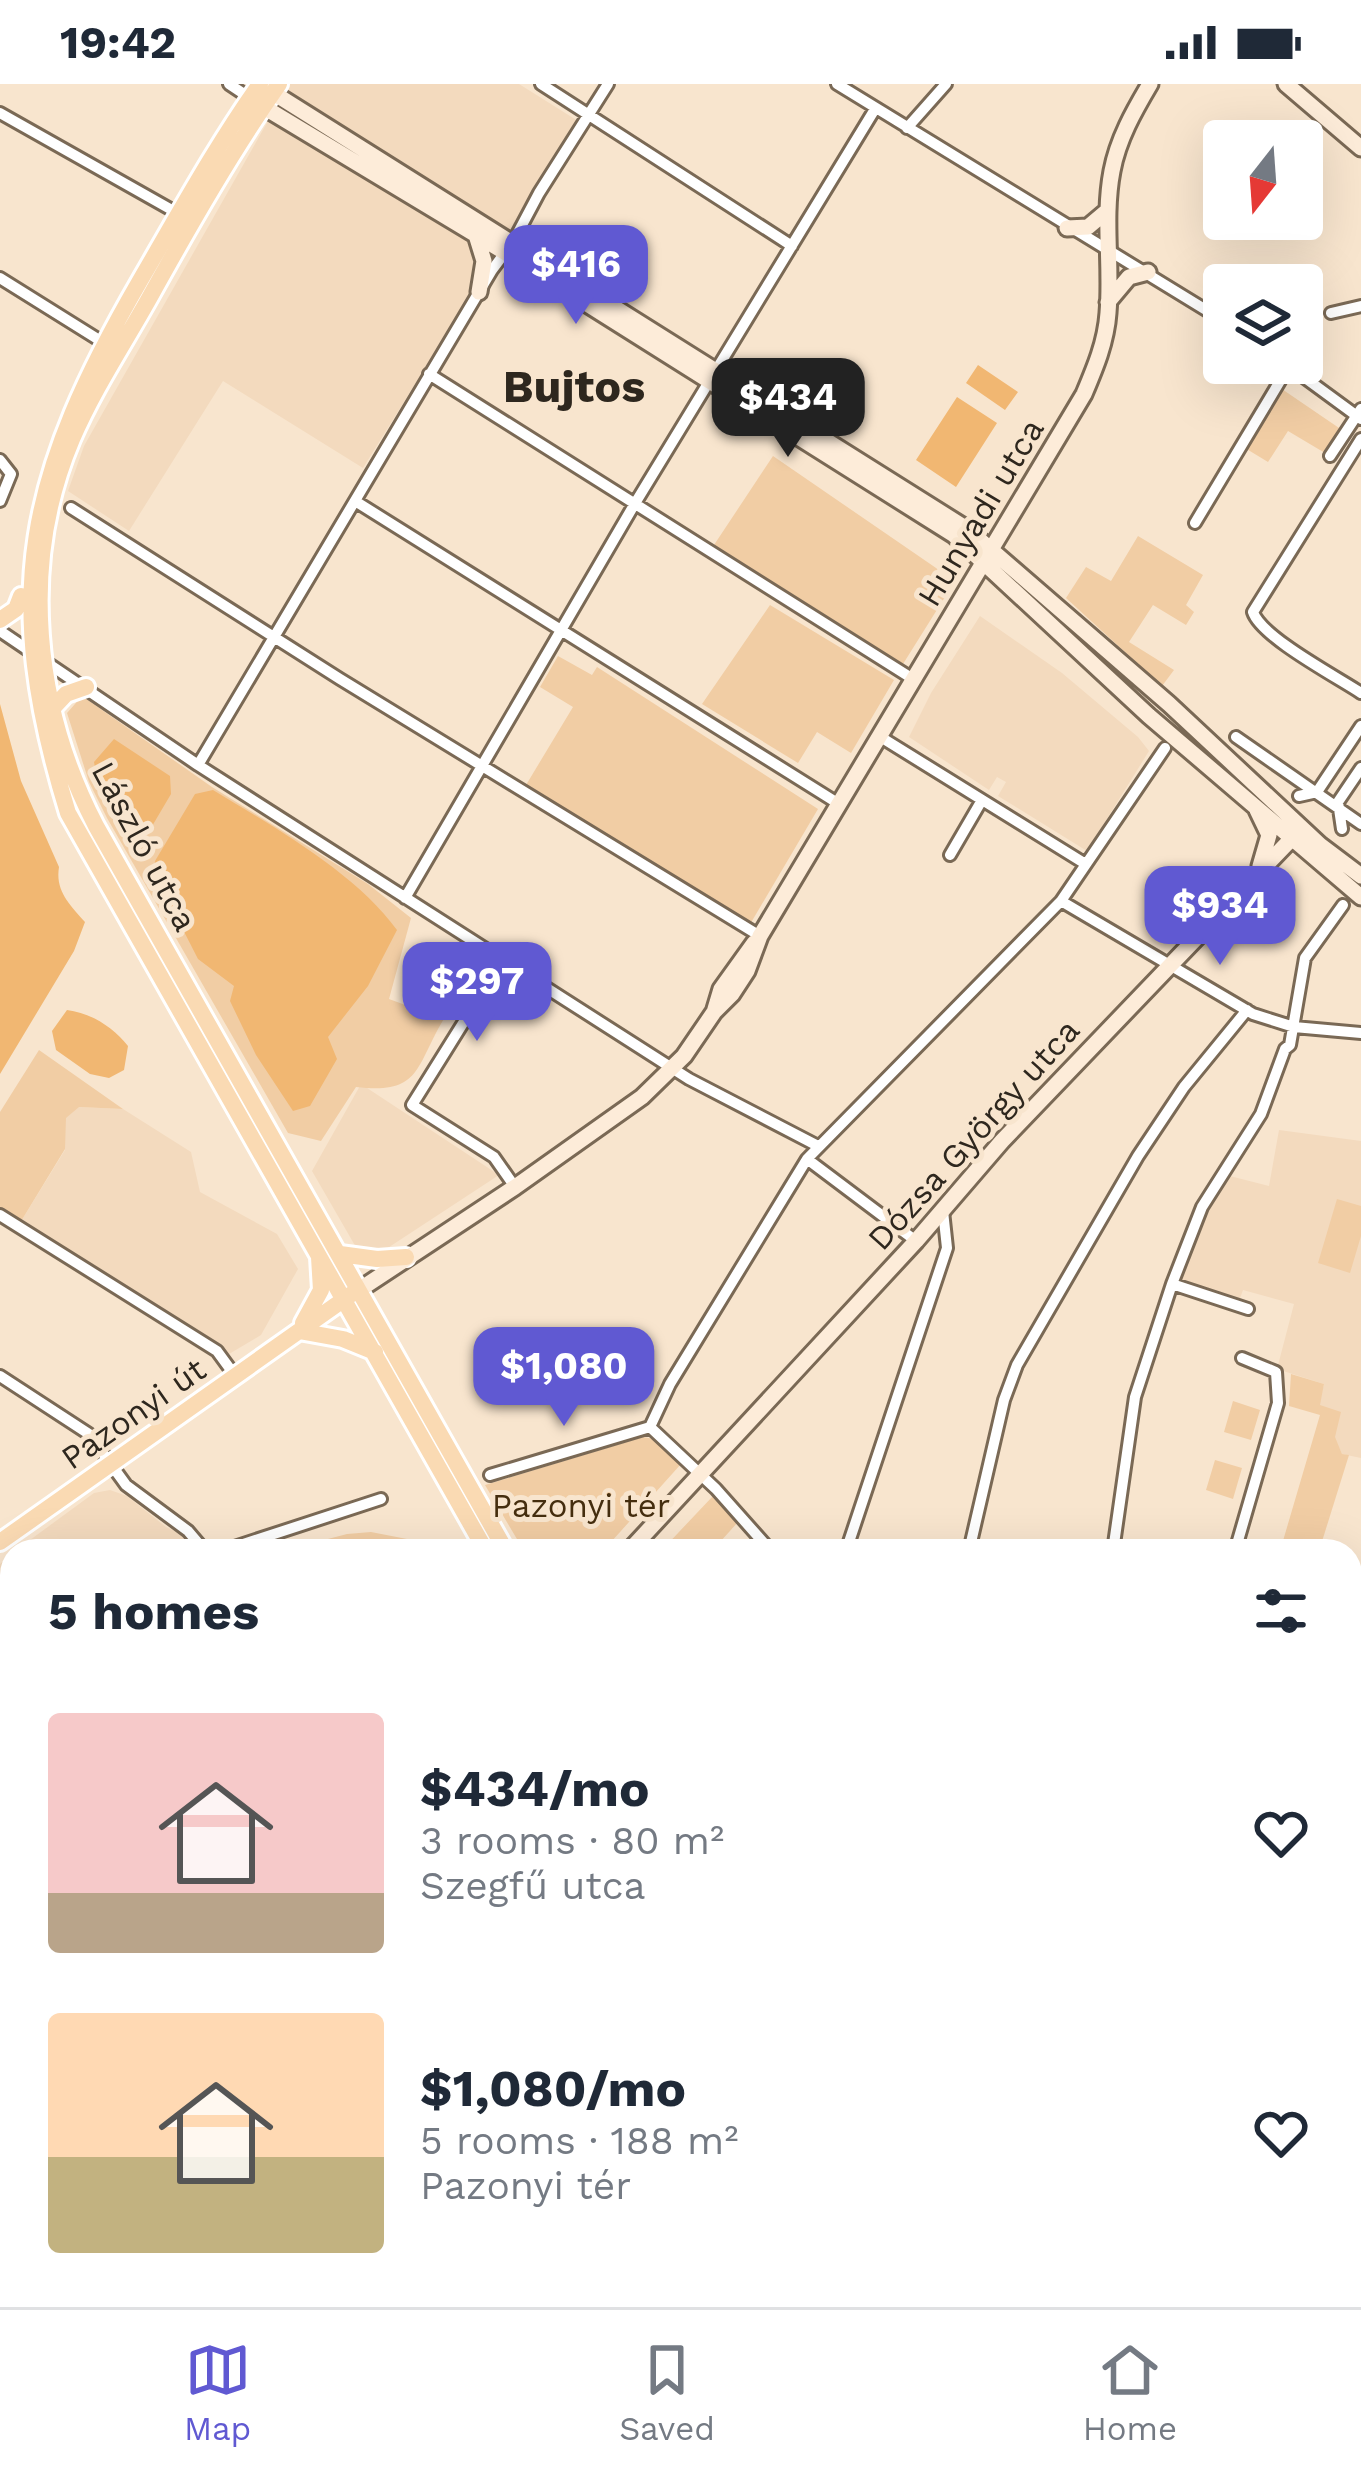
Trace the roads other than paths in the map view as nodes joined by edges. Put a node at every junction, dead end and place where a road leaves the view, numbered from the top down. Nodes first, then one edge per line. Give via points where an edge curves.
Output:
1 (229, 84) edge
2 (541, 84) edge
3 (608, 84) edge
4 (837, 84) edge
5 (946, 84) edge
6 (1150, 84) edge
7 (1286, 84) edge
8 (263, 90) edge
9 (875, 109) junction
10 (0, 113) edge
11 (590, 115) junction
12 (907, 128) junction
13 (1361, 148) edge
14 (1107, 211) junction
15 (179, 214) junction
16 (1067, 228) junction
17 (476, 235) junction
18 (792, 246) junction
19 (510, 248) junction
20 (1107, 248) junction
21 (1148, 272) junction
22 (0, 278) edge
23 (479, 292) junction
24 (1108, 302) junction
25 (1203, 307) edge
26 (1361, 310) edge
27 (1331, 313) dead end
28 (104, 343) junction
29 (429, 374) junction
30 (711, 375) junction
31 (1276, 384) edge
32 (1315, 384) edge
33 (1359, 414) edge
34 (1361, 439) edge
35 (1330, 456) dead end
36 (4, 462) edge
37 (0, 501) edge
38 (355, 501) junction
39 (634, 505) junction
40 (71, 508) dead end
41 (1196, 523) dead end
42 (988, 556) junction
43 (22, 595) junction
44 (0, 620) edge
45 (0, 631) edge
46 (562, 632) junction
47 (273, 635) junction
48 (25, 648) junction
49 (44, 661) junction
50 (913, 680) junction
51 (86, 687) junction
52 (1361, 693) edge
53 (51, 710) junction
54 (1361, 725) edge
55 (879, 736) junction
56 (1236, 737) dead end
57 (1165, 748) dead end
58 (198, 765) junction
59 (482, 766) junction
60 (1361, 768) edge
61 (1317, 792) junction
62 (1299, 796) dead end
63 (982, 800) junction
64 (1253, 802) junction
65 (839, 804) junction
66 (1340, 809) junction
67 (1361, 824) edge
68 (1342, 829) dead end
69 (1298, 832) junction
70 (98, 848) junction
71 (950, 855) dead end
72 (1084, 863) junction
73 (1260, 868) junction
74 (1361, 876) edge
75 (119, 884) junction
76 (1361, 897) edge
77 (405, 898) junction
78 (1061, 901) junction
79 (1343, 905) dead end
80 (760, 936) junction
81 (503, 959) junction
82 (1170, 965) junction
83 (1246, 1010) junction
84 (1294, 1027) junction
85 (1361, 1033) edge
86 (673, 1068) junction
87 (818, 1146) junction
88 (807, 1160) junction
89 (515, 1187) junction
90 (943, 1211) junction
91 (0, 1214) edge
92 (916, 1241) junction
93 (318, 1250) junction
94 (340, 1254) junction
95 (406, 1257) junction
96 (1172, 1283) junction
97 (352, 1294) junction
98 (1248, 1309) dead end
99 (298, 1332) junction
100 (375, 1352) junction
101 (1242, 1358) dead end
102 (0, 1376) edge
103 (236, 1376) junction
104 (650, 1427) junction
105 (112, 1464) junction
106 (700, 1473) junction
107 (490, 1475) dead end
108 (381, 1499) dead end
109 (4, 1539) edge
110 (195, 1539) edge
111 (259, 1539) edge
112 (479, 1539) edge
113 (499, 1539) edge
114 (640, 1539) edge
115 (757, 1539) edge
116 (850, 1539) edge
117 (972, 1539) edge
118 (1115, 1539) edge
119 (1238, 1539) edge

1 - 8 street
2 - 11 street
3 - 11 street
4 - 9 street
5 - 12 street
6 - 14 street, Hunyadi utca via 1117,153
7 - 13 street
8 - 15 main road, László utca
8 - 17 street
8 - 19 street
8 - 49 main road, László utca via 73,438 39,579
9 - 12 street
9 - 18 street
10 - 15 street
11 - 18 street
11 - 19 street
12 - 16 street
14 - 16 street via 1088,227
14 - 20 street, Hunyadi utca
15 - 28 main road, László utca
16 - 20 street
17 - 19 street
17 - 23 street via 484,261
18 - 30 street
19 - 23 street
19 - 30 street
20 - 21 street
20 - 24 street, Hunyadi utca
21 - 24 street via 1124,280
21 - 25 street
22 - 28 street
23 - 29 street
24 - 42 street, Hunyadi utca via 1084,394
26 - 27 street
28 - 43 main road, László utca via 40,482
29 - 38 street
29 - 39 street
30 - 39 street
30 - 42 street
31 - 41 street
32 - 33 street
33 - 35 street
34 - 52 street via 1256,603 1256,621
36 - 37 street via 11,480
38 - 46 street
38 - 47 street
39 - 46 street
39 - 50 street
40 - 47 street
42 - 50 street, Hunyadi utca
42 - 64 street via 1149,716
42 - 69 street
43 - 44 main road
43 - 48 main road, László utca
45 - 48 street
46 - 59 street
46 - 65 street
47 - 58 street
47 - 59 street
48 - 49 street
48 - 70 main road, László utca via 44,748 68,813
49 - 51 street
49 - 53 main road, László utca
50 - 55 street, Hunyadi utca
51 - 53 main road
51 - 58 street
53 - 70 main road, László utca
54 - 61 street
55 - 63 street
55 - 65 street, Hunyadi utca
56 - 61 street
57 - 72 street
58 - 77 street
59 - 77 street
59 - 80 street
60 - 66 street
61 - 62 street
61 - 66 street
63 - 71 street
63 - 72 street
64 - 69 street
64 - 73 street via 1269,835
65 - 80 street, Hunyadi utca
66 - 67 street
66 - 68 street
69 - 73 street, Dózsa György utca
69 - 74 street
69 - 76 street
70 - 75 main road, László utca
72 - 78 street
73 - 82 street, Dózsa György utca
75 - 93 main road, László utca via 226,1096
75 - 94 main road, László utca
77 - 81 street
78 - 82 street
78 - 87 street
79 - 84 street via 1305,958
80 - 86 street, Hunyadi utca via 747,971
81 - 86 street
81 - 89 street via 412,1105 494,1157
82 - 83 street
82 - 90 street, Dózsa György utca
83 - 84 street
83 - 117 street via 1138,1156 1017,1365
84 - 85 street
84 - 96 street via 1261,1114 1202,1207
86 - 87 street
86 - 89 street, Hunyadi utca
87 - 88 street
88 - 92 street
88 - 104 street
89 - 95 street, Hunyadi utca
90 - 92 street, Dózsa György utca
90 - 116 street via 947,1248
91 - 103 street via 217,1351
92 - 106 street, Dózsa György utca
93 - 97 main road, László utca
93 - 99 main road via 321,1290
94 - 95 main road
94 - 97 main road, László utca
95 - 97 street, Hunyadi utca
96 - 98 street
96 - 118 street via 1135,1397
97 - 99 main road, Hunyadi utca
97 - 100 main road
97 - 113 main road
99 - 100 main road
99 - 103 main road, Pazonyi út
100 - 112 main road
101 - 119 street via 1268,1366 1278,1382
102 - 105 street via 88,1434
103 - 105 main road, Pazonyi út
104 - 106 street
104 - 107 street
105 - 109 main road, Pazonyi út
105 - 110 street via 126,1485
106 - 114 street
106 - 115 street
108 - 111 street

